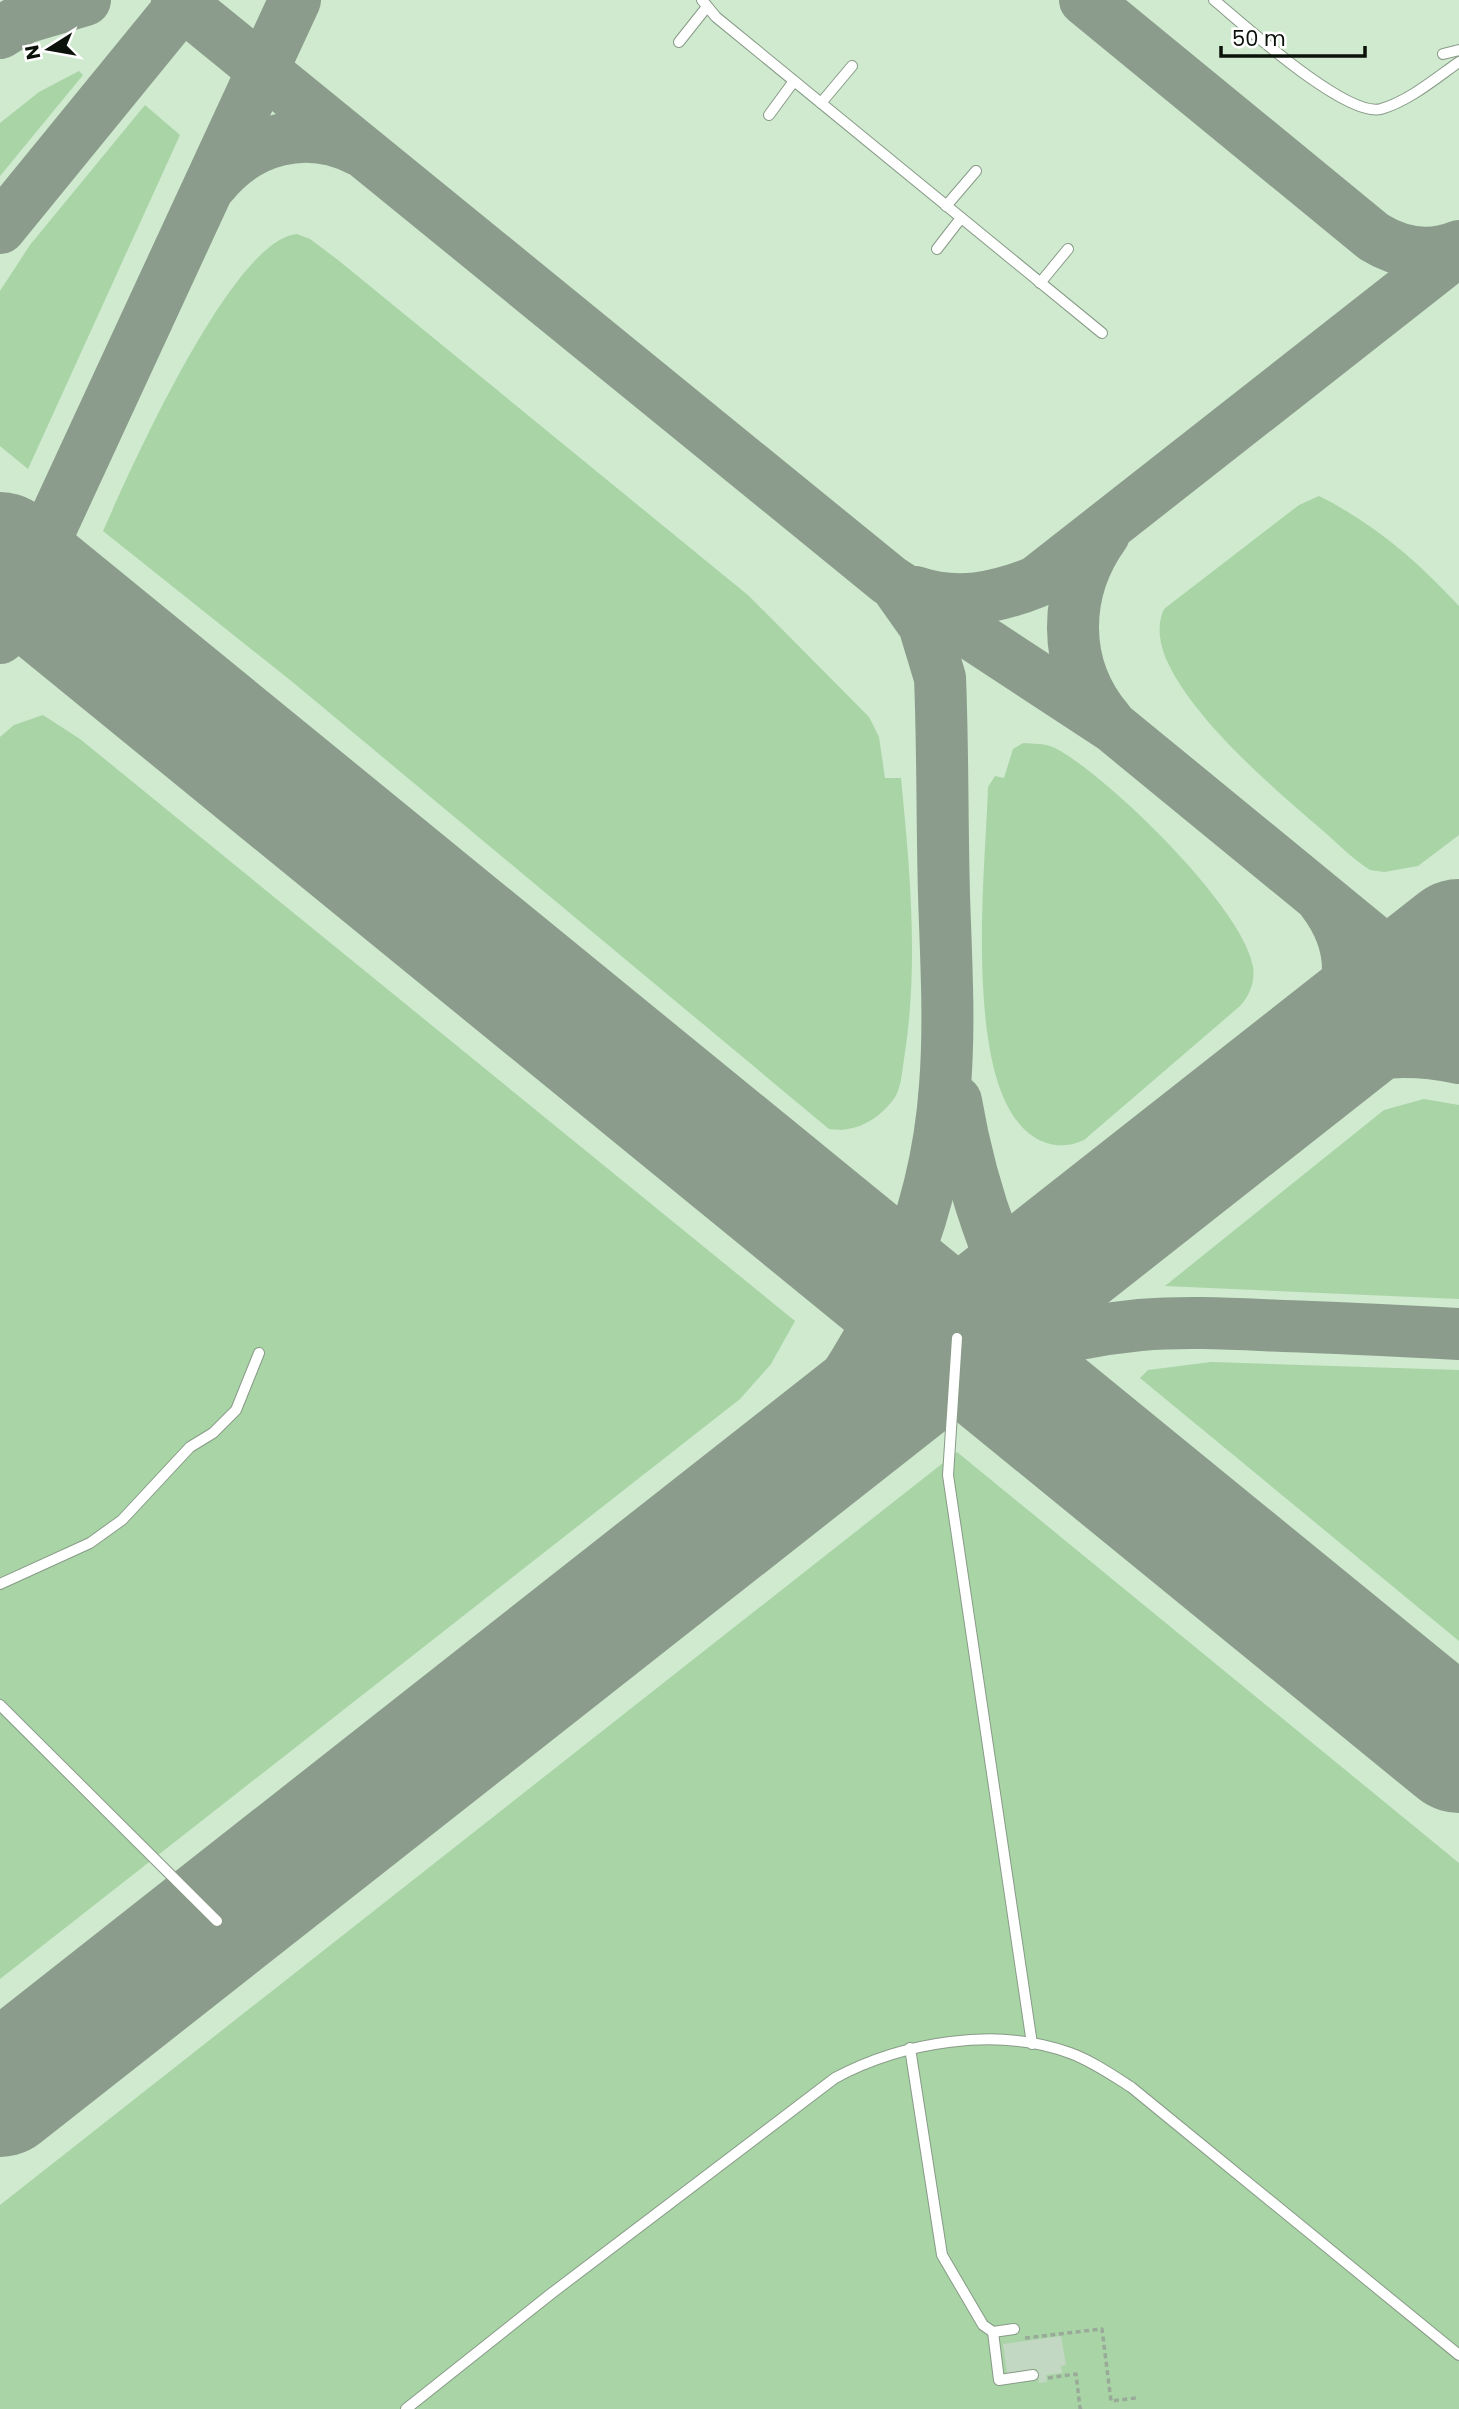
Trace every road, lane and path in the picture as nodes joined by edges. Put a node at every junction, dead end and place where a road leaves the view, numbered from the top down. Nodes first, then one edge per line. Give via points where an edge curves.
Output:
1 (1214, 0) edge
2 (704, 4) edge
3 (679, 42) dead end
4 (1459, 51) edge
5 (1443, 54) dead end
6 (1459, 62) edge
7 (852, 66) dead end
8 (794, 82) junction
9 (821, 103) junction
10 (769, 115) dead end
11 (976, 171) dead end
12 (946, 206) junction
13 (961, 218) junction
14 (937, 249) dead end
15 (1068, 249) dead end
16 (1040, 283) junction
17 (1102, 334) dead end
18 (957, 1338) dead end
19 (259, 1353) dead end
20 (0, 1584) edge
21 (0, 1705) edge
22 (217, 1922) dead end
23 (1032, 2044) junction
24 (910, 2048) junction
25 (993, 2332) junction
26 (1017, 2334) joint
27 (1459, 2355) edge
28 (1033, 2375) joint
29 (1136, 2398) dead end
30 (1083, 2407) edge
31 (406, 2409) edge

1 - 6 lane via 1289,61 1345,101 1364,109 1397,102
2 - 3 lane
2 - 8 lane
4 - 5 lane
7 - 9 lane
8 - 9 lane
8 - 10 lane
9 - 12 lane
11 - 12 lane
12 - 13 lane
13 - 14 lane
13 - 16 lane
15 - 16 lane
16 - 17 lane
18 - 23 lane via 948,1475
19 - 20 lane via 237,1396 236,1410 214,1433 190,1447 122,1520 90,1543
21 - 22 lane
23 - 24 lane via 975,2042
23 - 27 lane via 1070,2053 1131,2087
24 - 25 lane via 942,2255 983,2325
24 - 31 lane via 855,2067 812,2093
25 - 26 lane
25 - 28 lane via 999,2380
26 - 29 path via 1102,2329 1111,2401
28 - 30 path via 1037,2379 1076,2374

